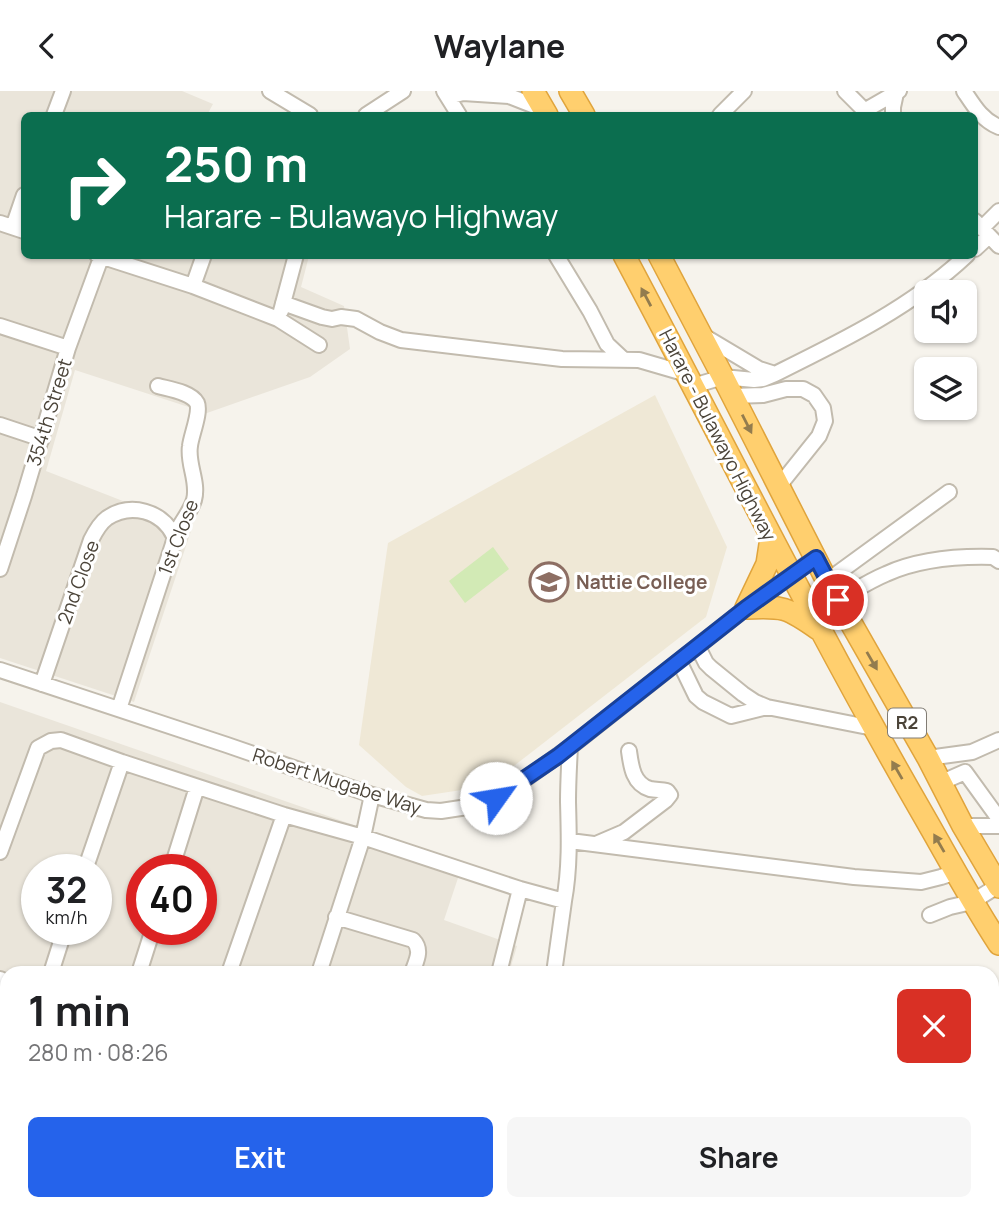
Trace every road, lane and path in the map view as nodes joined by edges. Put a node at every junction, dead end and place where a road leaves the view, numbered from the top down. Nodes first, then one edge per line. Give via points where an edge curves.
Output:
1 (63, 91) edge
2 (270, 91) edge
3 (403, 91) edge
4 (533, 91) edge
5 (570, 91) edge
6 (744, 91) edge
7 (845, 91) edge
8 (964, 91) edge
9 (898, 92) edge
10 (446, 94) edge
11 (55, 112) edge
12 (305, 112) edge
13 (371, 112) edge
14 (457, 112) edge
15 (544, 112) edge
16 (545, 112) edge
17 (582, 112) edge
18 (723, 112) edge
19 (866, 112) edge
20 (868, 112) edge
21 (893, 112) edge
22 (999, 127) edge
23 (21, 203) edge
24 (999, 211) edge
25 (12, 227) edge
26 (986, 233) edge
27 (99, 259) edge
28 (109, 259) edge
29 (203, 259) edge
30 (295, 259) edge
31 (559, 259) edge
32 (626, 259) edge
33 (661, 259) edge
34 (963, 259) edge
35 (193, 286) junction
36 (284, 303) junction
37 (278, 319) junction
38 (0, 326) edge
39 (700, 334) junction
40 (319, 345) dead end
41 (68, 348) junction
42 (624, 359) junction
43 (775, 374) junction
44 (690, 380) junction
45 (158, 386) dead end
46 (728, 386) junction
47 (0, 425) edge
48 (41, 439) junction
49 (779, 486) junction
50 (949, 492) dead end
51 (174, 536) junction
52 (771, 537) junction
53 (816, 558) junction
54 (999, 561) edge
55 (0, 569) edge
56 (790, 575) junction
57 (827, 581) junction
58 (838, 600) junction
59 (746, 608) junction
60 (821, 630) junction
61 (698, 647) junction
62 (679, 661) junction
63 (0, 670) edge
64 (42, 684) junction
65 (767, 707) junction
66 (119, 709) junction
67 (873, 728) junction
68 (999, 740) edge
69 (570, 747) junction
70 (629, 751) dead end
71 (928, 758) junction
72 (122, 762) junction
73 (940, 783) junction
74 (197, 787) junction
75 (372, 795) junction
76 (284, 815) junction
77 (999, 819) edge
78 (963, 826) junction
79 (999, 826) edge
80 (362, 837) junction
81 (570, 841) junction
82 (595, 845) junction
83 (0, 852) edge
84 (90, 854) edge
85 (176, 854) edge
86 (956, 872) junction
87 (999, 886) edge
88 (520, 889) junction
89 (564, 901) junction
90 (972, 902) junction
91 (930, 915) dead end
92 (336, 917) junction
93 (999, 944) edge
94 (60, 945) edge
95 (148, 945) edge
96 (53, 966) edge
97 (141, 966) edge
98 (231, 966) edge
99 (321, 966) edge
100 (414, 966) edge
101 (501, 966) edge
102 (555, 966) edge

1 - 11 street
2 - 12 street
3 - 13 street
4 - 16 highway
5 - 17 highway
6 - 18 street
7 - 19 street
8 - 22 street via 976,110
9 - 20 street
9 - 21 street
10 - 14 street
10 - 15 street via 509,96
23 - 25 street
24 - 26 street
27 - 41 street, 354th Street
28 - 35 street
29 - 35 street
30 - 36 street
31 - 42 street via 607,344
44 -> 32 highway, Harare - Bulawayo Highway / R2
33 - 39 highway, Harare - Bulawayo Highway / R2
34 - 43 street via 883,318
35 - 37 street
36 - 37 street
36 - 42 street via 322,317 356,319 401,339 562,359
37 - 40 street
38 - 41 street
39 - 43 street
39 - 46 highway, Harare - Bulawayo Highway / R2
41 - 48 street, 354th Street
42 - 44 street via 639,360
43 - 46 street
44 - 46 street
44 - 52 highway, Harare - Bulawayo Highway / R2
45 - 51 street, 1st Close via 190,396 198,409 188,457 196,490
46 -> 49 highway, Harare - Bulawayo Highway / R2
46 - 49 street via 763,395 803,389 823,408 825,421 819,436
47 - 48 street
48 - 55 street, 354th Street
49 - 53 highway, Harare - Bulawayo Highway / R2
50 - 57 street
51 - 64 street, 2nd Close via 160,517 149,512 127,511 106,518 91,540
51 - 66 street, 1st Close
52 - 56 highway, Harare - Bulawayo Highway / R2
52 - 59 highway via 762,577
53 - 56 street, Robert Mugabe Way
53 - 57 highway, Harare - Bulawayo Highway / R2
54 - 58 street via 993,557 946,558 903,568
56 - 59 street, Robert Mugabe Way
56 - 60 highway, Harare - Bulawayo Highway / R2
57 - 58 highway, Harare - Bulawayo Highway / R2
58 -> 71 highway, Harare - Bulawayo Highway / R2
59 - 60 highway via 792,611
59 - 61 street, Robert Mugabe Way
60 - 67 highway, Harare - Bulawayo Highway / R2
61 - 62 street, Robert Mugabe Way
61 - 65 street via 711,668
62 - 65 street via 703,702 731,716
62 - 69 street, Robert Mugabe Way
63 - 64 street, Robert Mugabe Way
64 - 66 street, Robert Mugabe Way
65 - 67 street
66 - 75 street, Robert Mugabe Way
86 -> 67 highway, Harare - Bulawayo Highway / R2
68 - 71 street via 972,752
69 - 75 street, Robert Mugabe Way via 514,787 474,806 426,810
69 - 81 street
70 - 82 street via 639,782 670,795 624,832
71 - 73 highway, Harare - Bulawayo Highway / R2
72 - 74 street
72 - 83 street via 61,740 38,748
72 - 84 street
73 - 77 street via 965,772
73 - 78 highway, Harare - Bulawayo Highway / R2
74 - 76 street
74 - 85 street
75 - 80 street
76 - 80 street
76 - 98 street
78 - 79 street
78 - 87 highway, Harare - Bulawayo Highway / R2
80 - 88 street
80 - 92 street
81 - 82 street
81 - 89 street
82 - 86 street via 854,877 921,882
86 - 90 highway, Harare - Bulawayo Highway / R2
87 - 90 street
88 - 89 street
88 - 101 street
89 - 102 street
90 - 91 street
90 - 93 highway, Harare - Bulawayo Highway / R2
92 - 99 street
92 - 100 street via 413,940 419,951
94 - 96 street
95 - 97 street

